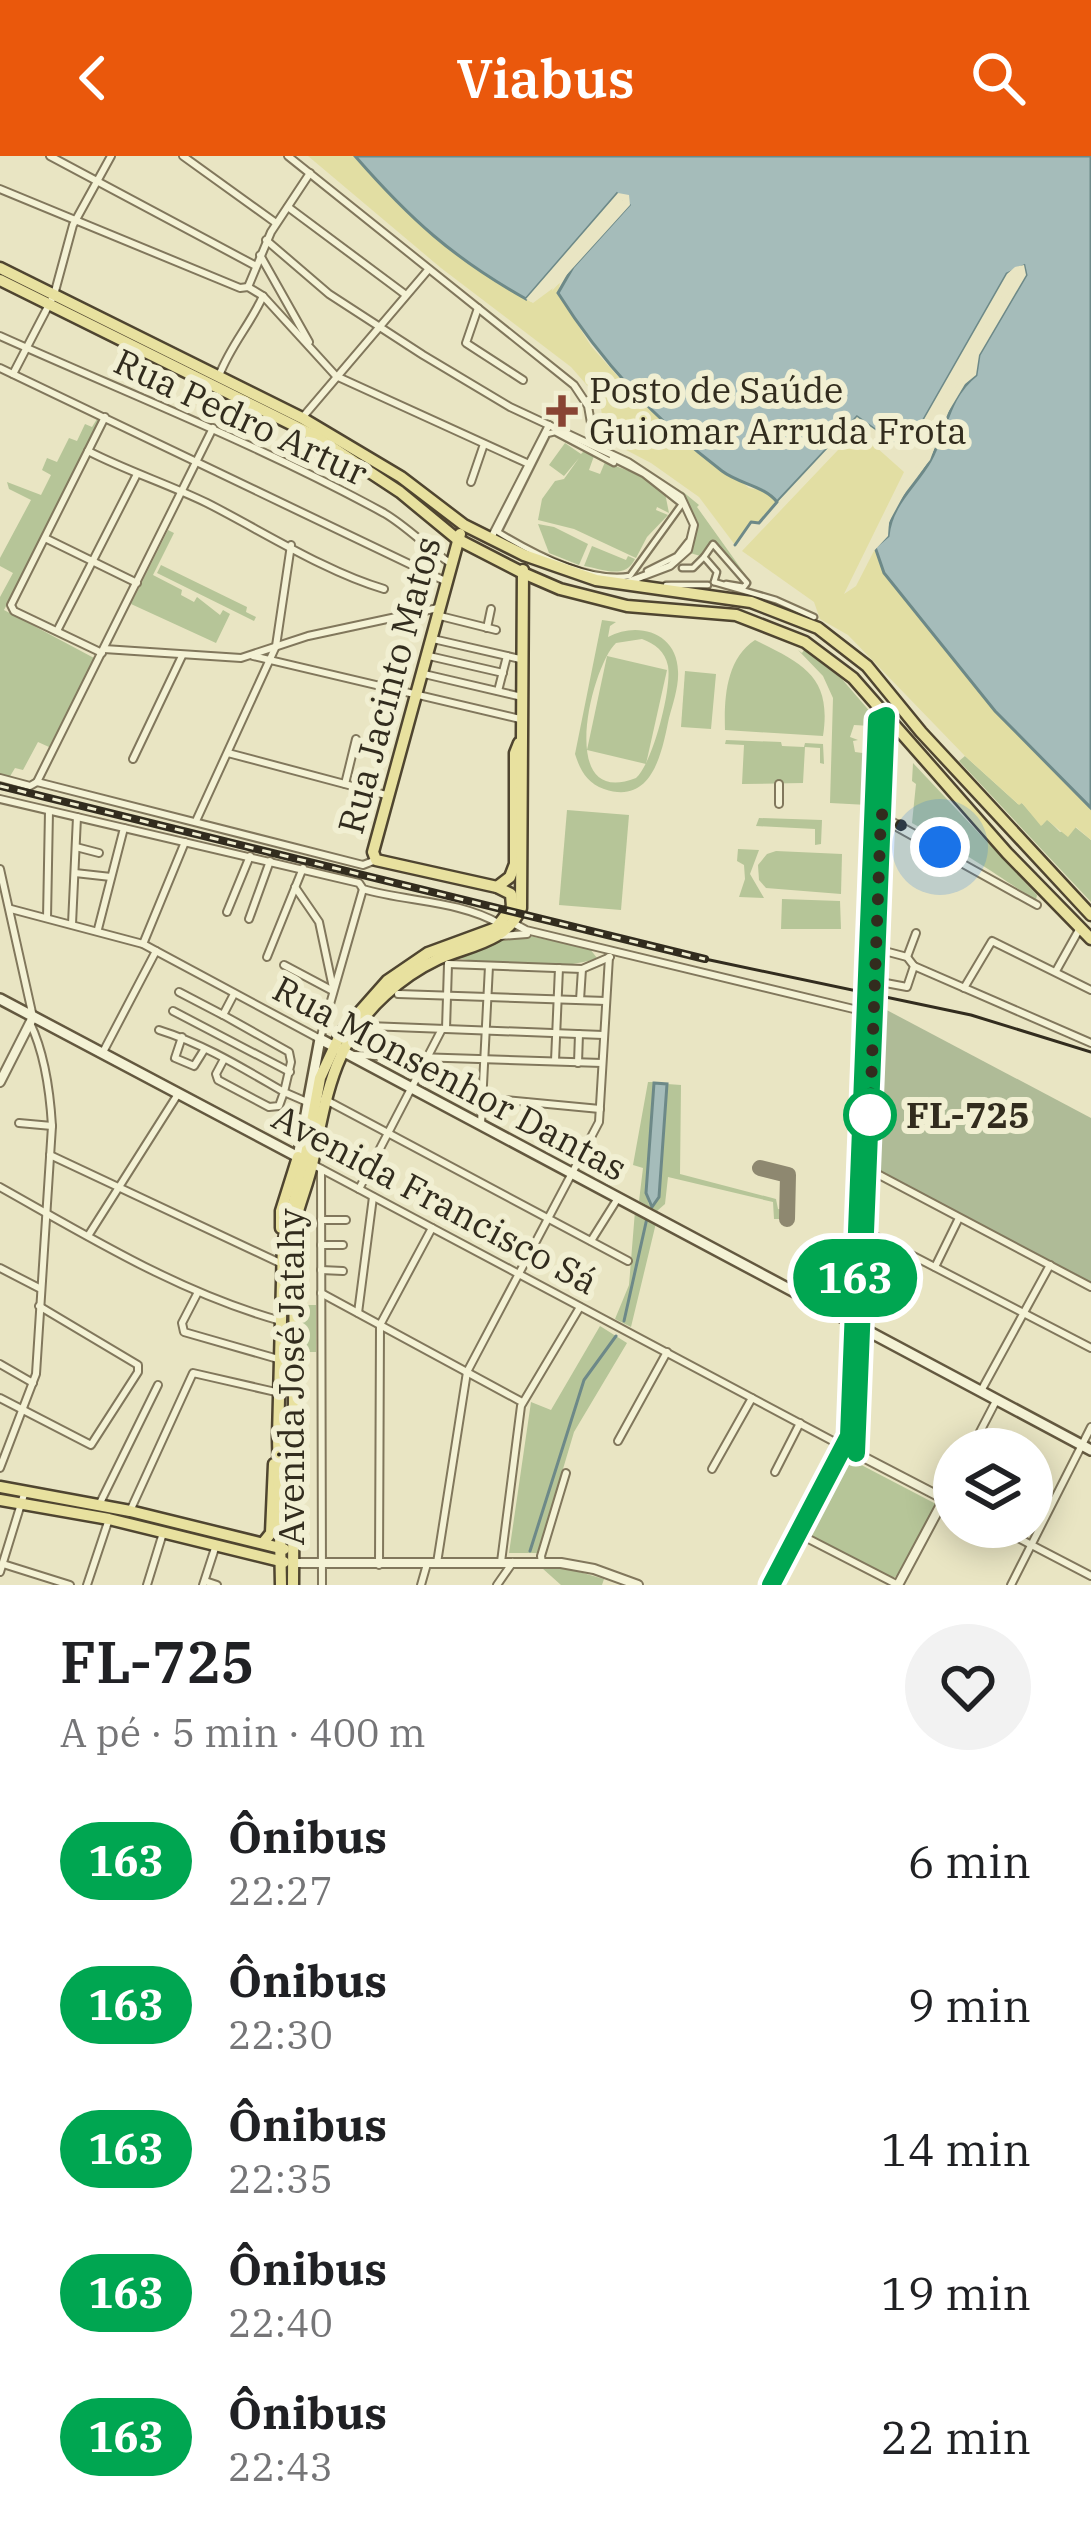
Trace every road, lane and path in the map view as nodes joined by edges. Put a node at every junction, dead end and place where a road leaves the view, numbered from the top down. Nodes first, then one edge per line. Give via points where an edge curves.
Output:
1 (50, 156) edge
2 (111, 156) edge
3 (183, 156) edge
4 (288, 156) edge
5 (310, 173) junction
6 (96, 179) junction
7 (0, 189) edge
8 (288, 207) junction
9 (76, 220) junction
10 (276, 224) junction
11 (266, 240) junction
12 (260, 255) junction
13 (256, 266) junction
14 (0, 268) edge
15 (428, 270) junction
16 (0, 280) edge
17 (248, 287) junction
18 (406, 295) junction
19 (263, 296) junction
20 (50, 299) junction
21 (478, 308) junction
22 (378, 326) junction
23 (0, 336) edge
24 (25, 348) junction
25 (317, 355) junction
26 (0, 368) edge
27 (190, 368) junction
28 (13, 374) junction
29 (219, 376) junction
30 (336, 376) junction
31 (523, 380) dead end
32 (105, 417) junction
33 (302, 418) junction
34 (549, 425) junction
35 (213, 428) junction
36 (484, 444) junction
37 (592, 446) junction
38 (88, 451) junction
39 (358, 457) junction
40 (200, 462) junction
41 (529, 464) junction
42 (136, 476) junction
43 (470, 482) dead end
44 (184, 492) junction
45 (687, 513) dead end
46 (464, 525) junction
47 (45, 538) junction
48 (457, 539) junction
49 (490, 539) junction
50 (291, 545) junction
51 (524, 555) junction
52 (704, 557) junction
53 (92, 560) junction
54 (450, 563) junction
55 (682, 568) dead end
56 (647, 571) dead end
57 (523, 573) junction
58 (445, 580) junction
59 (137, 583) junction
60 (640, 583) dead end
61 (711, 584) junction
62 (620, 585) junction
63 (383, 589) dead end
64 (491, 609) dead end
65 (437, 611) junction
66 (814, 622) junction
67 (57, 631) junction
68 (430, 638) junction
69 (806, 642) junction
70 (276, 646) junction
71 (103, 651) junction
72 (182, 656) junction
73 (250, 656) junction
74 (425, 656) junction
75 (507, 656) junction
76 (268, 660) junction
77 (525, 660) junction
78 (421, 673) junction
79 (502, 674) junction
80 (887, 689) junction
81 (498, 692) junction
82 (415, 695) junction
83 (524, 697) junction
84 (886, 716) junction
85 (524, 720) junction
86 (921, 732) junction
87 (356, 739) dead end
88 (523, 740) junction
89 (227, 752) junction
90 (134, 759) dead end
91 (0, 778) edge
92 (37, 782) junction
93 (345, 784) junction
94 (779, 784) dead end
95 (386, 795) junction
96 (0, 799) edge
97 (779, 803) dead end
98 (49, 811) junction
99 (877, 816) junction
100 (77, 817) junction
101 (977, 819) junction
102 (196, 821) junction
103 (1006, 825) junction
104 (124, 828) junction
105 (185, 842) junction
106 (76, 847) junction
107 (99, 853) dead end
108 (250, 856) junction
109 (376, 860) junction
110 (270, 861) junction
111 (303, 868) junction
112 (0, 869) edge
113 (75, 873) junction
114 (111, 877) junction
115 (295, 887) junction
116 (497, 887) junction
117 (363, 890) junction
118 (1037, 904) dead end
119 (11, 909) junction
120 (227, 912) dead end
121 (1091, 915) edge
122 (47, 918) junction
123 (249, 919) dead end
124 (72, 924) junction
125 (505, 928) junction
126 (1080, 928) junction
127 (98, 930) junction
128 (916, 933) dead end
129 (542, 934) junction
130 (1091, 939) edge
131 (143, 944) junction
132 (593, 946) junction
133 (872, 948) junction
134 (156, 951) junction
135 (623, 956) junction
136 (267, 957) dead end
137 (907, 957) junction
138 (449, 959) junction
139 (605, 962) junction
140 (284, 965) dead end
141 (489, 966) junction
142 (914, 966) junction
143 (559, 968) junction
144 (582, 969) junction
145 (1056, 971) junction
146 (875, 981) junction
147 (964, 988) junction
148 (1091, 990) edge
149 (333, 991) junction
150 (179, 992) dead end
151 (234, 994) junction
152 (398, 994) dead end
153 (447, 996) junction
154 (488, 997) junction
155 (0, 999) edge
156 (557, 999) junction
157 (580, 1000) junction
158 (606, 1001) junction
159 (173, 1010) dead end
160 (866, 1012) junction
161 (221, 1014) junction
162 (32, 1020) junction
163 (232, 1020) junction
164 (368, 1026) dead end
165 (444, 1029) junction
166 (159, 1030) dead end
167 (210, 1030) junction
168 (487, 1031) junction
169 (556, 1034) junction
170 (579, 1034) junction
171 (603, 1035) junction
172 (182, 1037) junction
173 (226, 1039) junction
174 (320, 1040) junction
175 (1091, 1042) edge
176 (205, 1048) junction
177 (342, 1050) junction
178 (102, 1054) junction
179 (371, 1057) joint
180 (222, 1058) junction
181 (428, 1058) junction
182 (486, 1059) junction
183 (555, 1062) junction
184 (578, 1063) junction
185 (602, 1064) junction
186 (323, 1069) junction
187 (290, 1072) junction
188 (0, 1082) edge
189 (310, 1082) junction
190 (412, 1087) junction
191 (284, 1092) junction
192 (178, 1094) junction
193 (484, 1098) junction
194 (324, 1099) junction
195 (307, 1102) junction
196 (599, 1108) junction
197 (19, 1123) dead end
198 (481, 1124) junction
199 (52, 1126) junction
200 (388, 1133) junction
201 (50, 1155) junction
202 (309, 1163) junction
203 (864, 1166) junction
204 (572, 1172) junction
205 (0, 1187) edge
206 (118, 1188) junction
207 (359, 1189) junction
208 (373, 1196) junction
209 (619, 1198) junction
210 (44, 1213) junction
211 (548, 1218) junction
212 (959, 1218) junction
213 (321, 1220) junction
214 (346, 1220) dead end
215 (432, 1227) junction
216 (861, 1230) junction
217 (88, 1236) junction
218 (591, 1241) junction
219 (321, 1245) junction
220 (343, 1245) dead end
221 (628, 1261) dead end
222 (282, 1264) junction
223 (1050, 1265) junction
224 (935, 1267) junction
225 (0, 1268) edge
226 (321, 1270) junction
227 (343, 1271) dead end
228 (518, 1274) junction
229 (1091, 1287) edge
230 (39, 1288) junction
231 (321, 1293) junction
232 (197, 1294) junction
233 (39, 1306) junction
234 (580, 1306) junction
235 (358, 1312) junction
236 (1024, 1314) junction
237 (281, 1321) junction
238 (380, 1324) junction
239 (858, 1324) junction
240 (1091, 1348) edge
241 (667, 1352) junction
242 (285, 1353) junction
243 (0, 1364) edge
244 (467, 1372) junction
245 (286, 1375) junction
246 (34, 1383) junction
247 (158, 1385) dead end
248 (981, 1391) junction
249 (280, 1393) junction
250 (752, 1397) junction
251 (0, 1398) edge
252 (997, 1399) junction
253 (523, 1402) junction
254 (24, 1408) junction
255 (800, 1423) junction
256 (1091, 1427) edge
257 (981, 1428) edge
258 (278, 1437) junction
259 (618, 1441) dead end
260 (844, 1447) junction
261 (1087, 1447) edge
262 (856, 1453) junction
263 (0, 1468) edge
264 (712, 1469) dead end
265 (775, 1472) dead end
266 (566, 1473) dead end
267 (0, 1487) edge
268 (933, 1494) edge
269 (24, 1497) junction
270 (0, 1500) edge
271 (99, 1505) junction
272 (1053, 1508) edge
273 (130, 1511) junction
274 (109, 1520) junction
275 (933, 1528) edge
276 (163, 1533) junction
277 (797, 1533) junction
278 (259, 1543) junction
279 (216, 1545) junction
280 (1030, 1548) edge
281 (1038, 1548) edge
282 (287, 1556) junction
283 (501, 1562) junction
284 (513, 1562) junction
285 (322, 1563) junction
286 (432, 1563) junction
287 (542, 1563) junction
288 (380, 1565) junction
289 (1, 1566) edge
290 (1091, 1576) edge
291 (204, 1583) edge
292 (70, 1585) edge
293 (87, 1585) edge
294 (147, 1585) edge
295 (217, 1585) edge
296 (281, 1585) edge
297 (293, 1585) edge
298 (322, 1585) edge
299 (421, 1585) edge
300 (496, 1585) edge
301 (638, 1585) edge
302 (771, 1585) edge
303 (898, 1585) edge
304 (1011, 1585) edge

1 - 6 street
2 - 6 street
3 - 10 street
4 - 5 street
5 - 8 street
5 - 15 street
6 - 9 street
6 - 13 street
7 - 9 street
8 - 10 street
8 - 18 street
9 - 17 street
9 - 20 street
10 - 11 street
11 - 12 street
11 - 22 street
12 - 13 street
12 - 25 street
13 - 17 street
14 - 20 main road
15 - 18 street
15 - 21 street
16 - 20 main road
17 - 19 street
18 - 22 street
19 - 25 street
19 - 29 street
20 - 24 street
20 - 27 main road
21 - 31 street via 466,343
21 - 37 street via 574,385 588,406
22 - 30 street
22 - 34 street
23 - 24 street, Rua Pedro Artur
24 - 28 street
24 - 35 street, Rua Pedro Artur
25 - 30 street
26 - 28 street
27 - 29 main road
27 - 39 main road
28 - 32 street
29 - 33 main road
30 - 33 street
30 - 36 street
32 - 38 street
32 - 40 street
33 - 39 main road
34 - 37 street
34 - 41 street, Rua Jacinto Matos
35 - 40 street
35 - 54 street, Rua Pedro Artur via 384,514
36 - 41 street
36 - 43 street
37 - 37 street via 547,434 498,532 579,570 630,575 682,504 644,475 590,452
37 - 62 street via 665,485 693,519 693,539 677,562
38 - 42 street
38 - 47 street
39 - 46 main road
39 - 48 main road
40 - 44 street
40 - 58 street
41 - 49 street, Rua Jacinto Matos
42 - 44 street
42 - 53 street
44 - 50 street
44 - 59 street
45 - 56 street via 683,550
46 - 48 main road, Rua Jacinto Matos
46 - 49 main road
47 - 53 street
47 - 67 street via 12,602 14,611
48 - 54 main road, Rua Jacinto Matos
48 - 57 main road
49 - 51 main road
50 - 63 street
50 - 70 street
51 - 57 main road
51 - 62 main road
52 - 55 street
52 - 61 street via 717,572
52 - 61 street via 712,544 747,583
53 - 59 street
53 - 67 street
54 - 58 main road, Rua Jacinto Matos
57 - 69 main road via 627,606 736,615
57 - 77 main road
58 - 65 main road, Rua Jacinto Matos
59 - 71 street
60 - 61 street
61 - 66 street via 776,600
62 - 66 main road via 733,598
64 - 65 street via 491,629
65 - 68 main road, Rua Jacinto Matos
65 - 70 street
66 - 69 main road
66 - 80 main road
67 - 71 street
68 - 74 main road, Rua Jacinto Matos
68 - 75 street
69 - 84 main road
70 - 73 street
70 - 76 street
71 - 72 street
71 - 92 street
72 - 73 street
72 - 90 street
73 - 76 street
74 - 78 main road, Rua Jacinto Matos
74 - 79 street
75 - 77 street
75 - 79 street
76 - 82 street
76 - 89 street
77 - 83 main road
78 - 81 street
78 - 82 main road, Rua Jacinto Matos
79 - 81 street
80 - 84 main road
80 - 86 main road
81 - 83 street
82 - 85 street
82 - 95 main road, Rua Jacinto Matos
83 - 85 main road
84 - 86 main road via 897,714
84 - 99 street
84 - 101 main road
85 - 88 main road
86 - 103 main road
87 - 93 street
88 - 116 main road via 515,753 515,864
88 - 125 main road via 523,900
89 - 93 street
89 - 102 street
91 - 92 street
92 - 102 street
93 - 95 street
94 - 97 street
95 - 109 main road, Rua Jacinto Matos
96 - 98 street
98 - 100 street
98 - 122 street
99 - 118 street
99 - 133 street
100 - 104 street
100 - 106 street
101 - 103 main road via 996,836
101 - 126 main road
102 - 109 street via 363,865
103 - 121 main road
104 - 105 street
104 - 114 street
105 - 108 street
105 - 131 street
106 - 107 street
106 - 113 street
108 - 110 street
108 - 120 street
109 - 116 main road
110 - 111 street
110 - 123 street
111 - 115 street
111 - 117 street
112 - 119 street
113 - 114 street
113 - 124 street
114 - 127 street
115 - 136 street
115 - 149 street via 319,922
116 - 125 main road via 513,900
117 - 125 street via 465,911
117 - 149 street, Rua Jacinto Matos
119 - 122 street, Rua Monsenhor Dantas
119 - 162 street
122 - 124 street, Rua Monsenhor Dantas
124 - 127 street, Rua Monsenhor Dantas
125 - 129 street
125 - 129 street
125 - 138 main road, Avenida José Jatahy
125 - 177 main road, Avenida José Jatahy via 441,947 398,973 358,1011
126 - 130 main road
126 - 145 street
127 - 131 street, Rua Monsenhor Dantas
128 - 137 street
129 - 132 street
131 - 134 street, Rua Monsenhor Dantas
132 - 135 street
132 - 139 street
133 - 137 street
133 - 146 street
133 - 160 street
134 - 151 street, Rua Monsenhor Dantas
134 - 178 street
135 - 139 street
135 - 160 street
137 - 142 street
138 - 141 street
138 - 153 street
138 - 177 main road, Avenida José Jatahy via 383,997
139 - 144 street
139 - 158 street
140 - 149 street
141 - 143 street
141 - 154 street
142 - 146 street via 907,987
142 - 147 street
143 - 144 street
143 - 156 street
144 - 157 street
145 - 147 street via 992,941
145 - 148 street
146 - 203 street
147 - 175 street
149 - 174 street, Rua Jacinto Matos
150 - 161 street
151 - 161 street
151 - 174 street, Rua Monsenhor Dantas
152 - 153 street
153 - 154 street
153 - 165 street
154 - 156 street
154 - 168 street
155 - 162 main road, Avenida Francisco Sá
156 - 157 street
156 - 169 street
157 - 158 street
158 - 171 street
159 - 167 street
160 - 203 street
161 - 163 street
161 - 167 street
162 - 178 main road, Avenida Francisco Sá
162 - 188 street
162 - 199 street
163 - 173 street
163 - 187 street via 289,1052
164 - 165 street
165 - 168 street
165 - 181 street
166 - 172 street
167 - 173 street
168 - 169 street
168 - 182 street
169 - 170 street
169 - 183 street
170 - 171 street
170 - 184 street
171 - 185 street
172 - 176 street
172 - 176 street via 174,1056 191,1066
173 - 180 street
173 - 187 street
174 - 177 main road, Rua Monsenhor Dantas
174 - 189 main road, Rua Jacinto Matos
176 - 180 street
177 - 181 street
177 - 186 main road, Avenida José Jatahy
177 - 190 main road, Rua Monsenhor Dantas
177 - 194 main road, Avenida José Jatahy
178 - 192 main road, Avenida Francisco Sá
179 - 179 street via 421,1059 422,1062 409,1082
180 - 191 street
180 - 191 street via 220,1081 274,1108
181 - 182 street
181 - 190 street
182 - 183 street
182 - 193 street
183 - 184 street
184 - 185 street
185 - 196 street
186 - 189 main road
186 - 202 main road, Avenida José Jatahy
187 - 191 street
189 - 195 main road, Rua Jacinto Matos
190 - 198 main road, Rua Monsenhor Dantas
190 - 200 street
191 - 195 street
192 - 202 main road, Avenida Francisco Sá
192 - 206 street
193 - 196 street
193 - 198 street
194 - 200 street
194 - 202 main road, Avenida José Jatahy
195 - 202 main road, Rua Jacinto Matos
196 - 204 street
197 - 199 street
198 - 204 main road, Rua Monsenhor Dantas
199 - 201 street
200 - 207 street
200 - 211 street
201 - 206 street
201 - 210 street
202 - 207 street, Avenida Francisco Sá
202 - 213 street, Avenida José Jatahy
202 - 222 main road, Avenida José Jatahy via 281,1211
202 - 242 main road, Avenida José Jatahy via 295,1222
203 - 212 street
203 - 216 street
204 - 209 main road, Rua Monsenhor Dantas
204 - 211 street
205 - 210 street
206 - 217 street
206 - 222 street
207 - 208 street, Avenida Francisco Sá
208 - 215 street, Avenida Francisco Sá
208 - 235 street
209 - 218 street
209 - 239 main road, Rua Monsenhor Dantas
210 - 217 street
210 - 230 street
211 - 218 street
211 - 228 street
212 - 223 street
212 - 224 street
213 - 214 street
213 - 219 street, Avenida José Jatahy
215 - 228 street, Avenida Francisco Sá
215 - 238 street
216 - 224 street
216 - 239 street
217 - 232 street
218 - 221 street
219 - 220 street
219 - 226 street, Avenida José Jatahy
222 - 237 main road, Avenida José Jatahy
223 - 229 street
223 - 236 street
224 - 236 street
225 - 230 street
226 - 227 street
226 - 231 street, Avenida José Jatahy
228 - 234 street, Avenida Francisco Sá
228 - 244 street
230 - 233 street
231 - 235 street
231 - 285 street, Avenida José Jatahy
232 - 237 street
232 - 242 street via 184,1332
233 - 246 street
233 - 254 street via 139,1369 91,1445
234 - 241 street, Avenida Francisco Sá
234 - 253 street
235 - 238 street
236 - 240 street
236 - 248 street
237 - 242 main road, Avenida José Jatahy
238 - 244 street
238 - 288 street
239 - 248 main road, Rua Monsenhor Dantas
239 - 260 street
239 - 262 street
241 - 250 street, Avenida Francisco Sá
241 - 259 street
242 - 245 main road, Avenida José Jatahy
243 - 246 street
244 - 253 street
244 - 286 street
245 - 249 main road, Avenida José Jatahy
245 - 282 main road, Avenida José Jatahy
246 - 254 street
247 - 271 street
248 - 252 main road, Rua Monsenhor Dantas
249 - 258 main road, Avenida José Jatahy
249 - 273 street via 193,1373
250 - 255 street, Avenida Francisco Sá
250 - 264 street
251 - 254 street
252 - 257 street
252 - 261 main road, Rua Monsenhor Dantas
253 - 283 street
254 - 263 street
255 - 260 street, Avenida Francisco Sá
255 - 265 street
256 - 261 street
258 - 278 main road via 271,1533
258 - 282 main road, Avenida José Jatahy
260 - 262 street
260 - 277 street
261 - 272 street
262 - 268 street
266 - 287 street
267 - 269 main road
269 - 270 main road
269 - 271 main road
269 - 274 main road
269 - 289 street
271 - 273 main road
273 - 278 main road
274 - 276 main road
274 - 293 street
275 - 303 street
276 - 279 main road
276 - 294 street
277 - 302 street
277 - 303 street
278 - 282 main road
279 - 282 main road
279 - 291 street
280 - 304 street
281 - 290 street
282 - 285 street
282 - 296 main road, Avenida José Jatahy
282 - 297 main road, Avenida José Jatahy
283 - 284 street
283 - 286 street
284 - 287 street
284 - 300 street
285 - 288 street
285 - 298 street, Avenida José Jatahy
286 - 288 street
286 - 299 street
287 - 301 street
289 - 292 street
291 - 295 street

